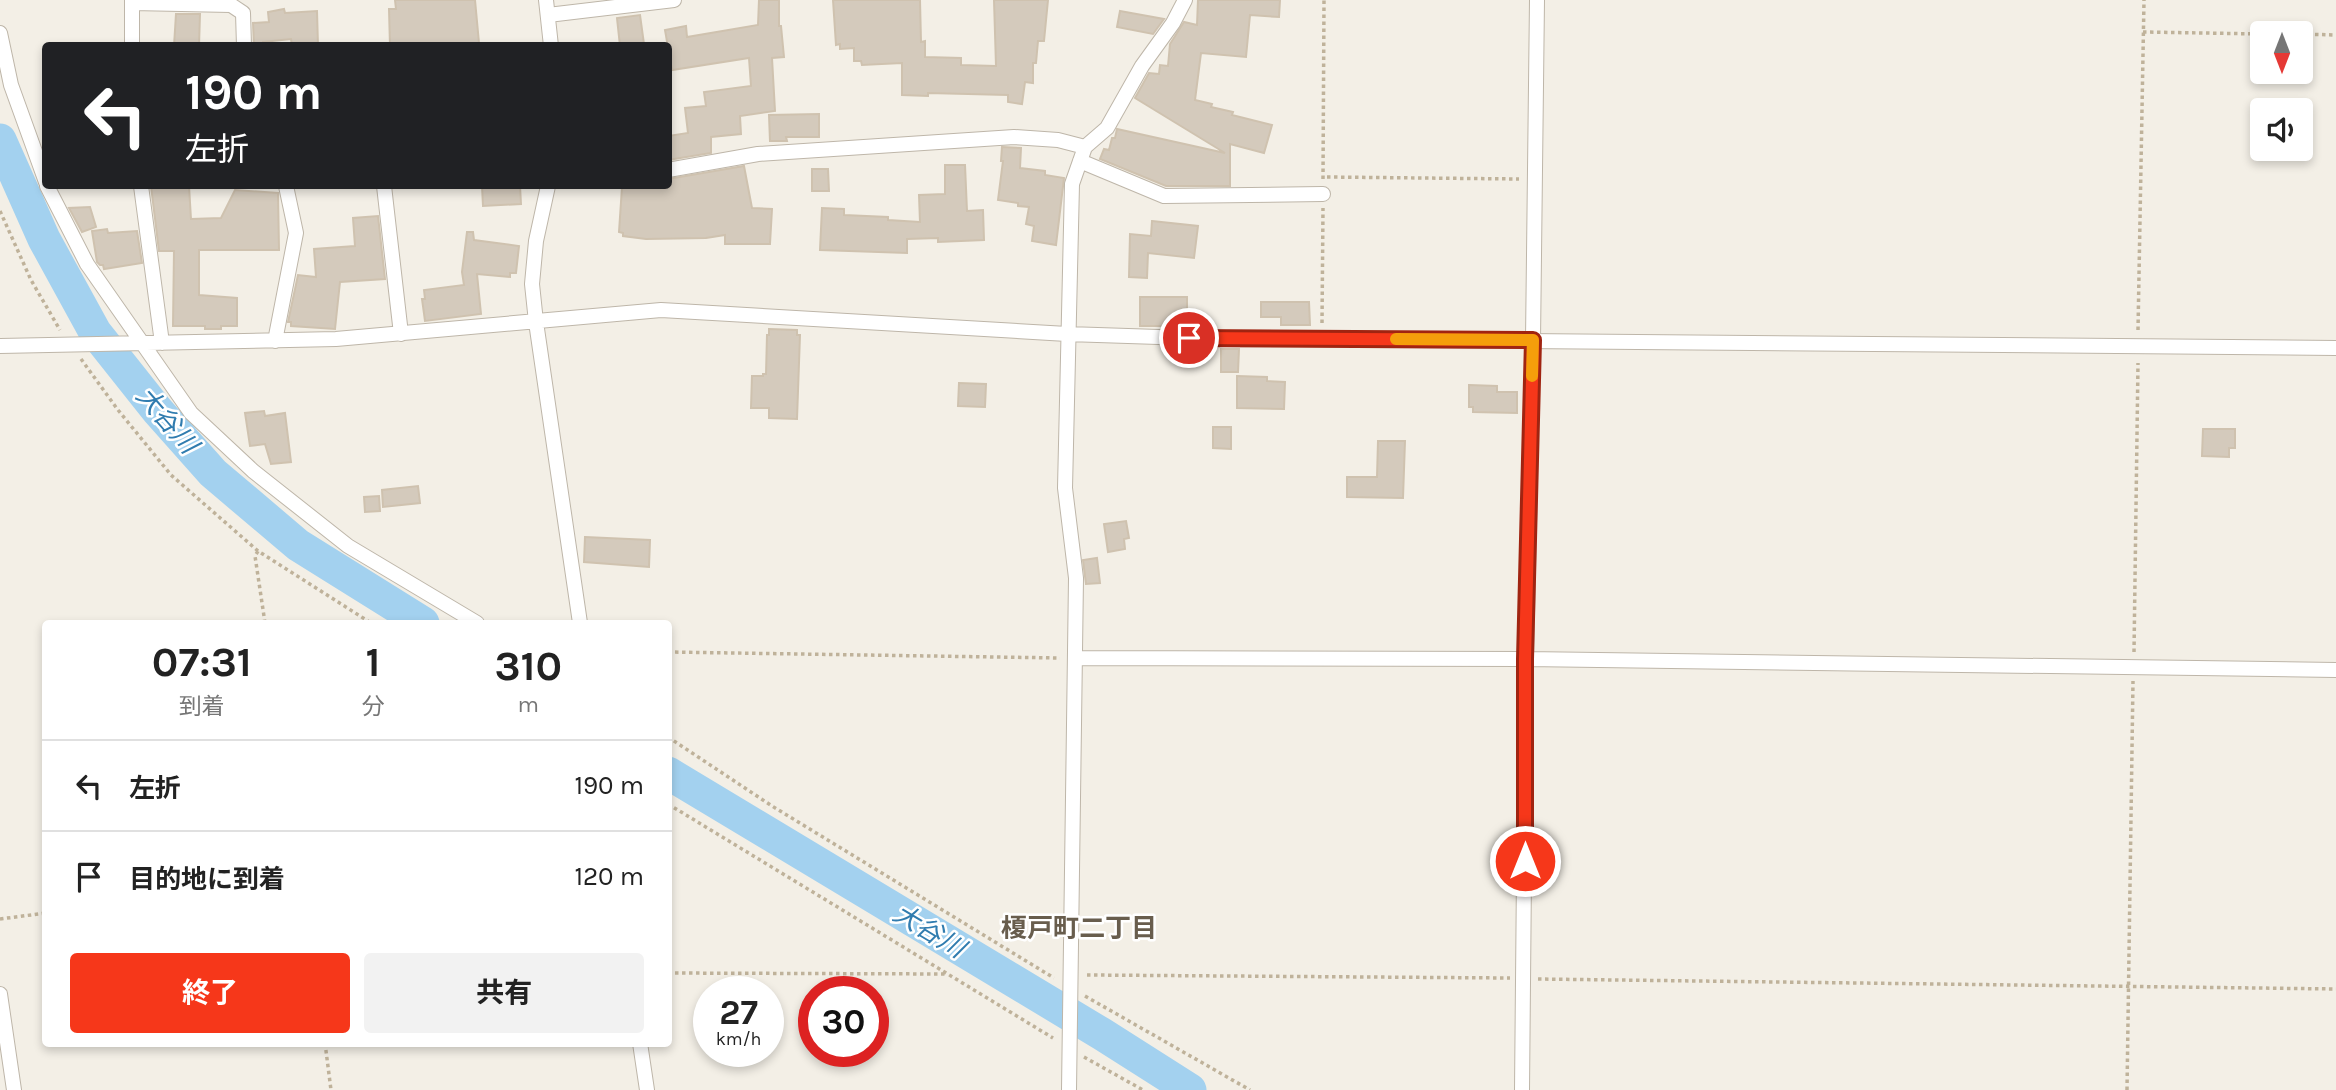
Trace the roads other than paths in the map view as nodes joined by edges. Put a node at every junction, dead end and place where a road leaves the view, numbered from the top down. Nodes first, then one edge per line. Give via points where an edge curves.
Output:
1 (674, 0) edge
2 (1185, 0) edge
3 (1537, 0) edge
4 (132, 1) edge
5 (547, 7) edge
6 (0, 33) edge
7 (132, 42) edge
8 (244, 42) edge
9 (551, 42) edge
10 (1083, 154) junction
11 (672, 169) edge
12 (42, 173) edge
13 (49, 189) edge
14 (141, 189) edge
15 (287, 189) edge
16 (384, 189) edge
17 (547, 189) edge
18 (1323, 194) road end
19 (536, 322) junction
20 (401, 334) junction
21 (1067, 334) junction
22 (1533, 340) junction
23 (275, 341) junction
24 (162, 342) junction
25 (137, 343) junction
26 (0, 346) edge
27 (2336, 348) edge
28 (472, 620) edge
29 (580, 620) edge
30 (1076, 658) junction
31 (1525, 659) junction
32 (2336, 670) edge
33 (0, 994) edge
34 (641, 1047) edge
35 (14, 1090) edge
36 (647, 1090) edge
37 (1069, 1090) edge
38 (1522, 1090) edge

1 - 5 street
2 - 10 street via 1107,128
3 - 22 street
4 - 7 street
4 - 8 street via 231,5 243,13
5 - 9 street
6 - 12 street via 11,85
10 - 11 street via 1058,140 1014,137 758,154
10 - 18 street via 1164,196
10 - 21 street via 1072,184
13 - 25 street via 87,264
14 - 24 street
15 - 23 street via 296,233
16 - 20 street
17 - 19 street via 534,262
19 - 20 street
19 - 21 street via 661,310
19 - 29 street
20 - 23 street
21 - 22 street
21 - 30 street via 1065,488 1076,578
22 - 27 street
22 - 31 street
23 - 24 street
24 - 25 street
25 - 26 street
25 - 28 street via 191,413 253,471 348,546
30 - 31 street
30 - 37 street
31 - 32 street
31 - 38 street
33 - 35 street
34 - 36 street

